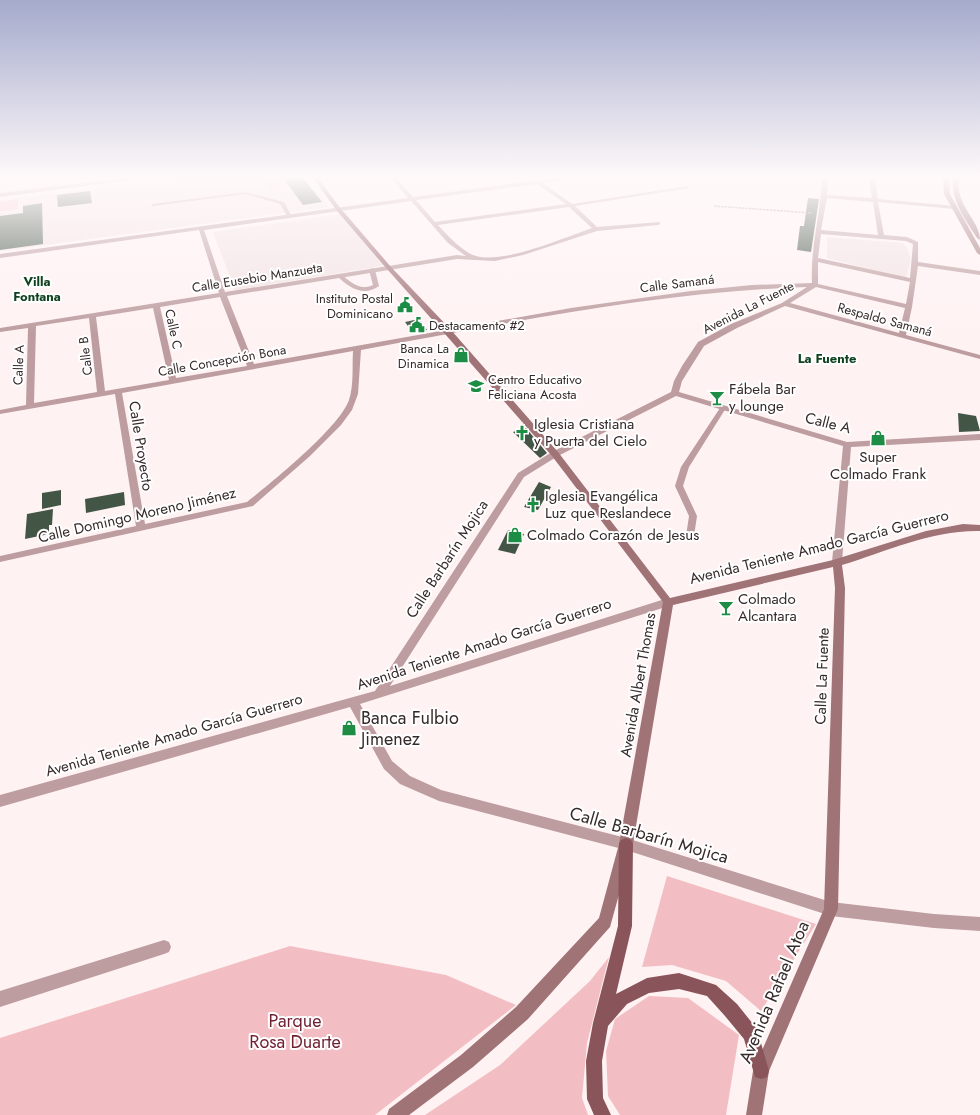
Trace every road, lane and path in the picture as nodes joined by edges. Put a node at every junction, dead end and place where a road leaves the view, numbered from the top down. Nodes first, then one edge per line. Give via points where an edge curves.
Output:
1 (193, 230) edge
2 (201, 230) edge
3 (356, 230) edge
4 (439, 230) edge
5 (590, 230) edge
6 (880, 230) edge
7 (967, 230) edge
8 (818, 232) joint
9 (881, 236) junction
10 (980, 253) edge
11 (0, 256) edge
12 (474, 258) junction
13 (815, 259) junction
14 (916, 264) junction
15 (389, 268) junction
16 (372, 270) junction
17 (980, 273) edge
18 (340, 276) junction
19 (913, 281) junction
20 (815, 285) junction
21 (223, 294) junction
22 (784, 304) junction
23 (156, 305) junction
24 (909, 307) junction
25 (92, 315) junction
26 (32, 324) junction
27 (0, 330) edge
28 (448, 332) junction
29 (902, 336) junction
30 (357, 348) junction
31 (980, 357) edge
32 (251, 368) junction
33 (173, 382) junction
34 (118, 391) junction
35 (674, 393) junction
36 (101, 394) junction
37 (30, 407) junction
38 (722, 408) junction
39 (0, 412) edge
40 (980, 437) edge
41 (848, 445) junction
42 (555, 454) junction
43 (980, 528) edge
44 (141, 529) junction
45 (690, 536) dead end
46 (0, 559) edge
47 (837, 562) junction
48 (668, 602) junction
49 (379, 694) junction
50 (353, 702) junction
51 (0, 801) edge
52 (626, 844) junction
53 (831, 909) junction
54 (980, 924) edge
55 (164, 947) dead end
56 (0, 999) edge
57 (601, 1023) junction
58 (761, 1071) junction
59 (395, 1115) edge
60 (603, 1115) edge
61 (754, 1115) edge

1 - 11 street
2 - 21 street
3 - 15 main road, Avenida Albert Thomas
4 - 12 street via 450,242
5 - 12 street, Calle Eusebio Manzueta via 521,254 495,259
6 - 9 street
7 - 10 main road
8 - 9 street
8 - 13 street, Avenida La Fuente
9 - 14 street via 907,239 916,243
12 - 15 street, Calle Eusebio Manzueta via 457,257
13 - 19 street
13 - 20 street, Avenida La Fuente
14 - 17 street
14 - 19 street
15 - 16 street, Calle Eusebio Manzueta
15 - 28 main road, Avenida Albert Thomas
16 - 18 street, Calle Eusebio Manzueta
16 - 18 lane via 376,286 371,289 355,289
18 - 21 street, Calle Eusebio Manzueta
19 - 24 street
20 - 22 street, Avenida La Fuente
20 - 24 street, Calle Samaná
20 - 28 street, Calle Samaná via 752,287 691,293 571,310
21 - 23 street, Calle Eusebio Manzueta
21 - 32 street
22 - 29 street, Respaldo Samaná
22 - 35 street, Avenida La Fuente via 734,326 702,344 686,366
23 - 25 street, Calle Eusebio Manzueta
23 - 33 street, Calle C
24 - 29 street
25 - 26 street, Calle Eusebio Manzueta
25 - 36 street, Calle B
26 - 27 street, Calle Eusebio Manzueta
26 - 37 street, Calle A
28 - 30 street, Calle Concepción Bona
28 - 42 main road, Avenida Albert Thomas
29 - 31 street, Respaldo Samaná
30 - 32 street, Calle Concepción Bona
30 - 44 street, Calle Domingo Moreno Jiménez via 353,402 339,423 264,493 250,504
32 - 33 street, Calle Concepción Bona
33 - 34 street, Calle Concepción Bona
34 - 36 street, Calle Concepción Bona
34 - 44 street, Calle Proyecto
35 - 38 street, Calle A
35 - 42 street
36 - 37 street, Calle Concepción Bona
37 - 39 street, Calle Concepción Bona
38 - 41 street, Calle A
38 - 45 lane via 685,468 680,486 693,516
40 - 41 street, Calle A
41 - 47 street, Calle La Fuente
42 - 48 main road, Avenida Albert Thomas
42 - 49 street, Calle Barbarín Mojica via 520,475
43 - 47 main road, Avenida Teniente Amado García Guerrero via 969,527 920,536
44 - 46 street, Calle Domingo Moreno Jiménez
47 - 48 main road, Avenida Teniente Amado García Guerrero
47 - 53 main road, Calle La Fuente via 840,588
48 - 49 street, Avenida Teniente Amado García Guerrero
48 - 52 main road, Avenida Albert Thomas
49 - 50 street, Avenida Teniente Amado García Guerrero
50 - 51 street, Avenida Teniente Amado García Guerrero
50 - 52 street, Calle Barbarín Mojica via 388,765 405,780 439,795
52 - 53 street, Calle Barbarín Mojica
52 - 57 main road via 625,926
52 - 59 main road, Avenida Albert Thomas via 605,922 522,1013 467,1061
53 - 54 street, Calle Barbarín Mojica
53 - 58 main road, Avenida Rafael Atoa
55 - 56 street
57 - 58 main road via 622,998 647,986 679,982 711,990 751,1035
57 - 60 main road via 594,1061 595,1099
58 - 61 main road, Avenida Rafael Atoa

